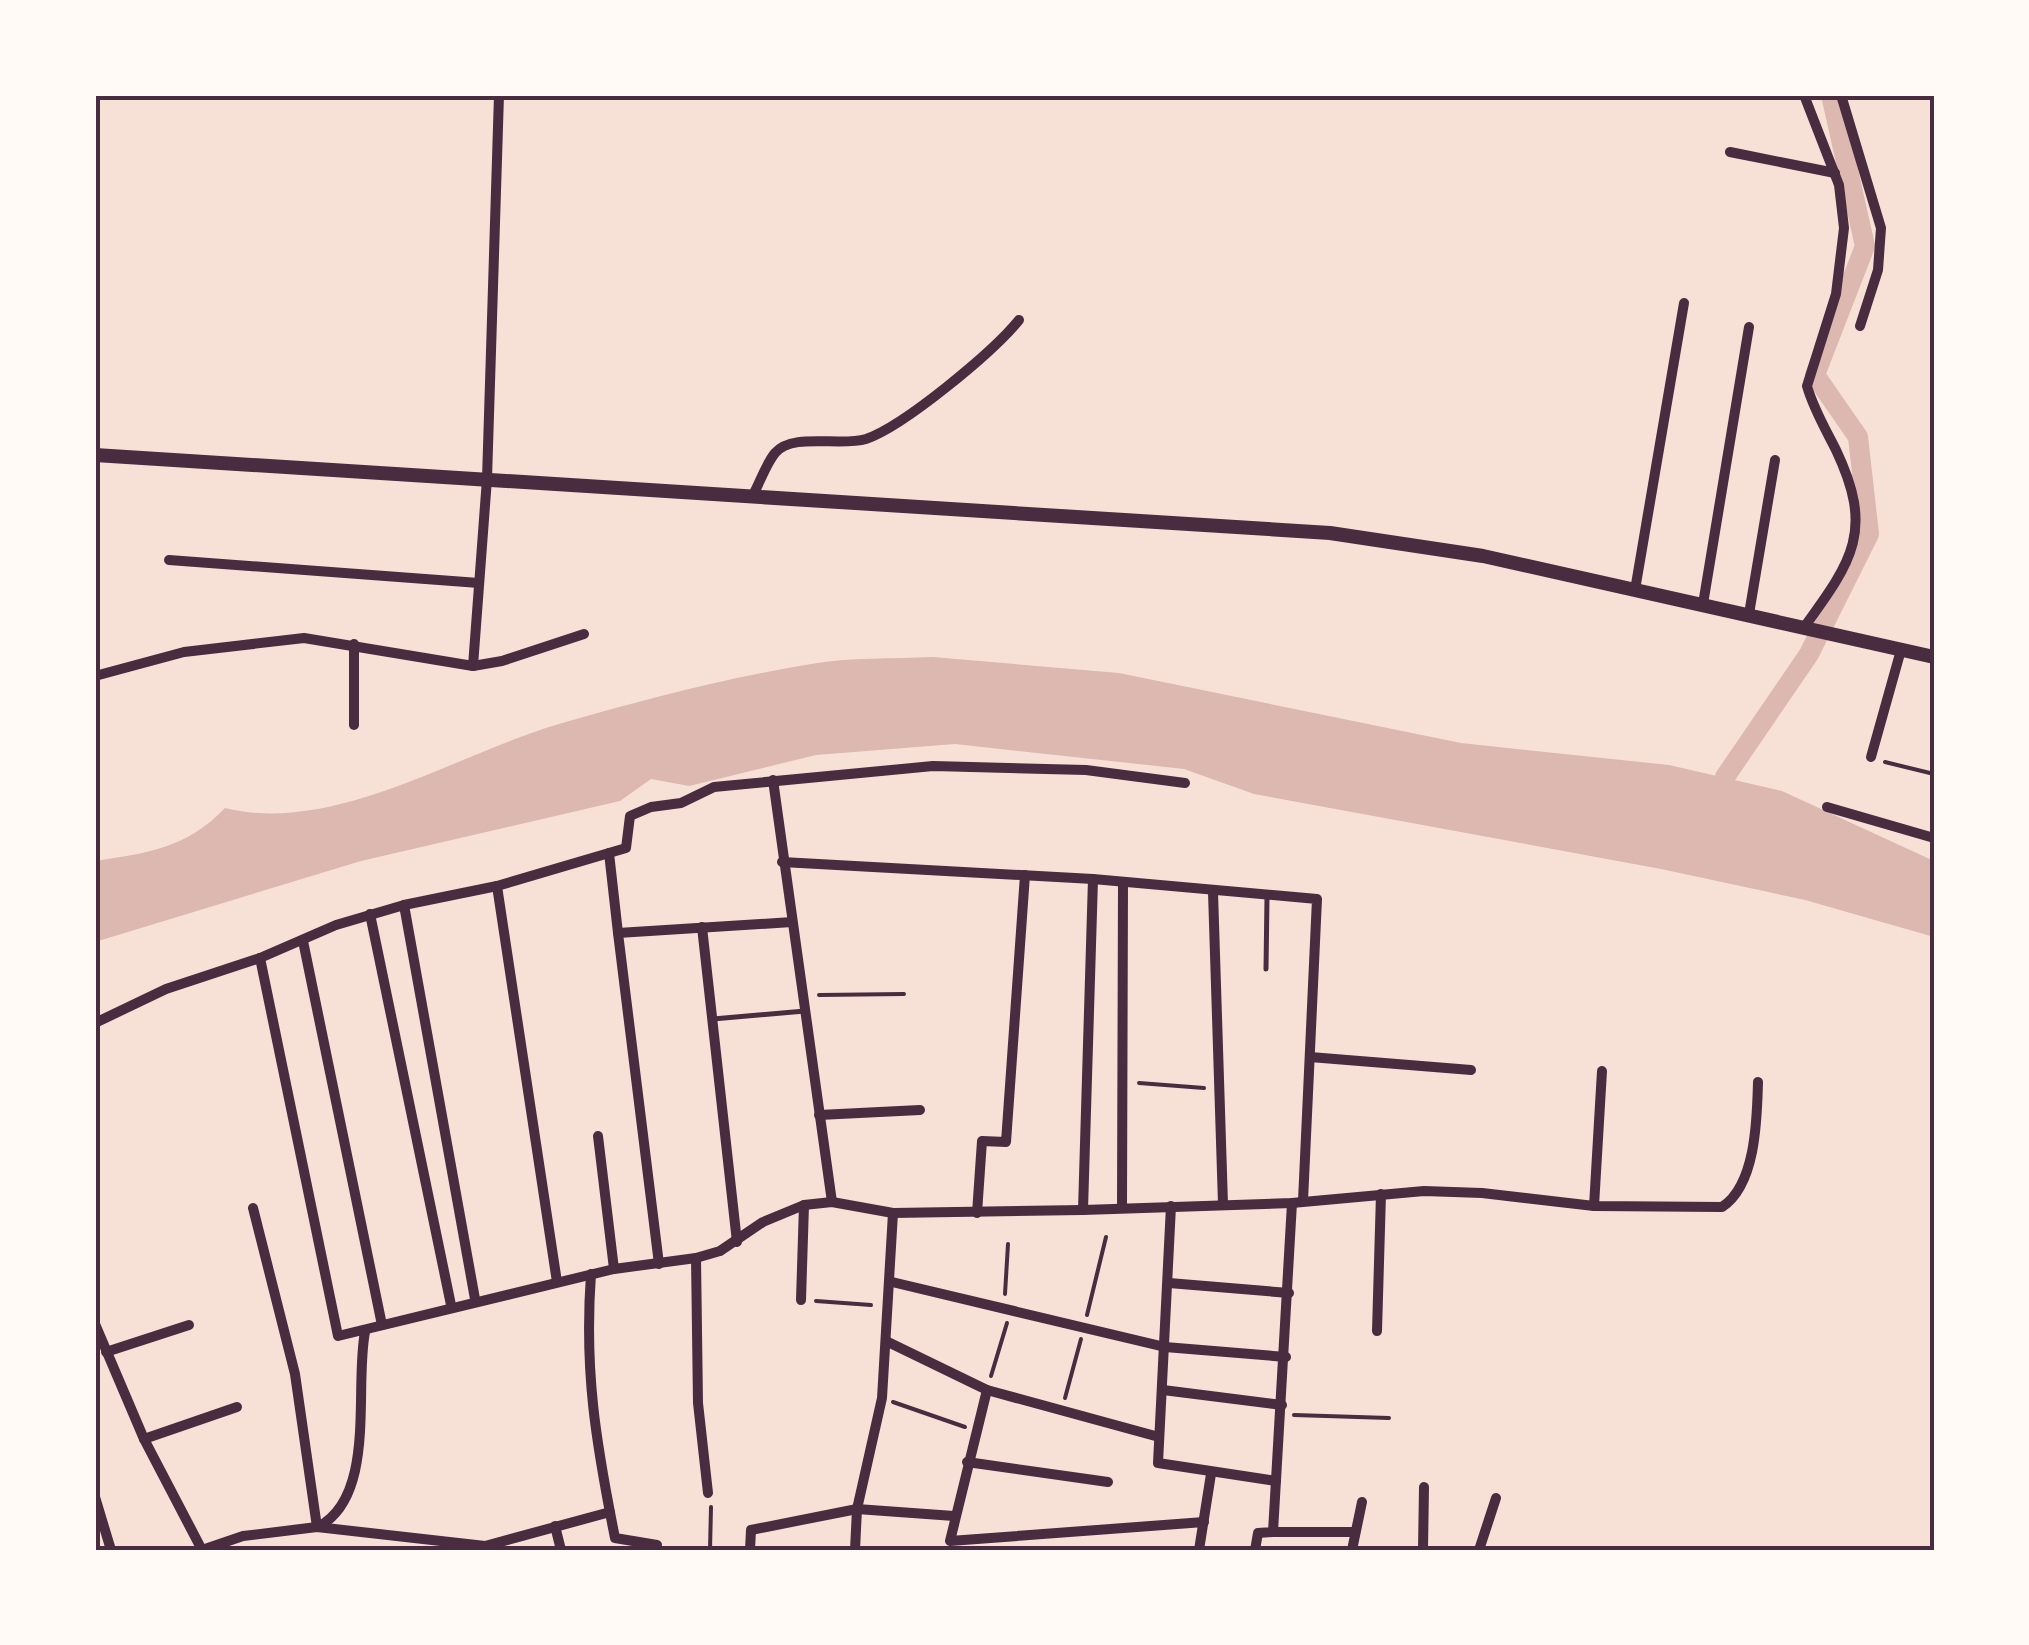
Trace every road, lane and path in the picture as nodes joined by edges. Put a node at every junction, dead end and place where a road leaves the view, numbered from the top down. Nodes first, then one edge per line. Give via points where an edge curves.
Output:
1 (499, 95) edge
2 (1804, 95) edge
3 (1841, 95) edge
4 (1730, 152) dead end
5 (1835, 173) junction
6 (1684, 302) dead end
7 (1019, 320) dead end
8 (1860, 326) dead end
9 (1749, 327) dead end
10 (95, 455) edge
11 (1775, 460) dead end
12 (487, 478) junction
13 (753, 494) junction
14 (169, 560) dead end
15 (479, 583) junction
16 (1635, 590) junction
17 (1703, 604) junction
18 (1749, 614) junction
19 (1808, 627) junction
20 (584, 634) dead end
21 (354, 644) junction
22 (1901, 650) junction
23 (1934, 658) edge
24 (473, 666) junction
25 (95, 676) edge
26 (354, 725) dead end
27 (1872, 757) joint
28 (1934, 774) edge
29 (773, 780) junction
30 (1185, 782) dead end
31 (1826, 807) dead end
32 (1934, 838) edge
33 (610, 853) junction
34 (782, 862) junction
35 (1024, 875) junction
36 (1093, 878) junction
37 (1123, 882) junction
38 (497, 886) junction
39 (1213, 892) junction
40 (1266, 897) junction
41 (404, 905) junction
42 (370, 914) junction
43 (792, 922) junction
44 (702, 928) junction
45 (618, 933) junction
46 (304, 941) junction
47 (260, 958) junction
48 (1266, 969) dead end
49 (904, 994) dead end
50 (803, 995) junction
51 (806, 1011) junction
52 (713, 1019) junction
53 (95, 1023) edge
54 (1310, 1057) junction
55 (1471, 1070) dead end
56 (1602, 1070) dead end
57 (1122, 1082) junction
58 (1758, 1082) dead end
59 (1218, 1089) junction
60 (920, 1110) dead end
61 (820, 1115) junction
62 (598, 1136) dead end
63 (1380, 1194) junction
64 (832, 1202) junction
65 (1297, 1202) junction
66 (1223, 1204) junction
67 (804, 1205) junction
68 (1171, 1206) junction
69 (1594, 1206) junction
70 (253, 1208) dead end
71 (1122, 1208) junction
72 (1082, 1210) junction
73 (977, 1212) junction
74 (893, 1213) junction
75 (1106, 1238) dead end
76 (737, 1242) junction
77 (1008, 1244) dead end
78 (696, 1258) junction
79 (658, 1264) junction
80 (614, 1269) junction
81 (590, 1274) junction
82 (557, 1282) junction
83 (892, 1282) junction
84 (1168, 1283) junction
85 (1289, 1293) junction
86 (475, 1299) junction
87 (801, 1300) joint
88 (452, 1305) junction
89 (890, 1306) junction
90 (1008, 1308) junction
91 (95, 1324) edge
92 (189, 1324) dead end
93 (382, 1325) junction
94 (1084, 1328) junction
95 (365, 1332) junction
96 (1377, 1332) dead end
97 (888, 1342) junction
98 (1165, 1347) junction
99 (106, 1352) junction
100 (1286, 1357) junction
101 (986, 1390) junction
102 (1163, 1390) junction
103 (882, 1398) junction
104 (237, 1407) dead end
105 (1282, 1410) junction
106 (1062, 1412) junction
107 (1389, 1418) dead end
108 (974, 1430) junction
109 (1159, 1437) junction
110 (144, 1439) junction
111 (967, 1462) junction
112 (1211, 1474) junction
113 (1276, 1481) junction
114 (1108, 1482) dead end
115 (1424, 1488) dead end
116 (708, 1493) joint
117 (95, 1497) edge
118 (1496, 1498) dead end
119 (1362, 1502) dead end
120 (858, 1509) junction
121 (610, 1512) junction
122 (954, 1516) junction
123 (1204, 1522) junction
124 (554, 1526) junction
125 (317, 1527) junction
126 (1273, 1532) junction
127 (1355, 1532) junction
128 (397, 1535) junction
129 (657, 1545) dead end
130 (485, 1548) edge
131 (111, 1550) edge
132 (202, 1550) edge
133 (391, 1550) edge
134 (561, 1550) edge
135 (710, 1550) edge
136 (750, 1550) edge
137 (855, 1550) edge
138 (1199, 1550) edge
139 (1255, 1550) edge
140 (1352, 1550) edge
141 (1422, 1550) edge
142 (1480, 1550) edge

1 - 12 street
2 - 5 street
3 - 8 street via 1881,228 1878,270
4 - 5 street
5 - 19 street via 1842,260 1807,386 1850,488 1857,540
6 - 16 street
7 - 13 street via 974,367 868,438 787,444 775,452
9 - 17 street
10 - 12 street
11 - 18 street
12 - 13 street
12 - 15 street
13 - 16 street via 1330,533 1483,556
14 - 15 street
15 - 24 street
16 - 17 street
17 - 18 street
18 - 19 street
19 - 22 street
20 - 24 street
21 - 24 street
21 - 25 street via 264,640
21 - 26 street
22 - 23 street
22 - 27 street
27 - 28 path
29 - 30 street via 933,766 1086,770
29 - 33 street via 714,787 681,803 635,811 626,848
29 - 34 street
31 - 32 street
33 - 38 street
33 - 45 street
34 - 35 street
34 - 43 street
35 - 36 street
35 - 73 street via 1006,1142 982,1141
36 - 37 street
36 - 72 street
37 - 39 street
37 - 57 street
38 - 41 street
38 - 82 street
39 - 40 street
39 - 59 street
40 - 48 lane
40 - 54 street via 1317,899
41 - 42 street
41 - 86 street
42 - 46 street
42 - 88 street
43 - 44 street
43 - 50 street
44 - 45 street
44 - 52 street
45 - 79 street
46 - 47 street
46 - 93 street
47 - 53 street via 166,988
47 - 95 street via 338,1336
49 - 50 path
50 - 51 street
51 - 52 lane
51 - 61 street
52 - 76 street
54 - 55 street
54 - 65 street
56 - 69 street
57 - 59 path
57 - 71 street
58 - 69 street via 1749,1156 1731,1201 1708,1209
59 - 66 street
60 - 61 street
61 - 64 street
62 - 80 street
63 - 65 street
63 - 69 street via 1482,1193
63 - 96 street
64 - 67 street
64 - 74 street
65 - 66 street
65 - 85 street
66 - 68 street
67 - 76 street
67 - 87 street
68 - 71 street
68 - 84 street
70 - 125 street via 295,1374
71 - 72 street
72 - 73 street
73 - 74 street
74 - 83 street
75 - 94 path
76 - 78 street
77 - 90 path
78 - 79 street
78 - 116 street via 698,1403
79 - 80 street
80 - 81 street
81 - 82 street
81 - 121 street via 590,1409
82 - 86 street
83 - 89 street
83 - 90 street
84 - 85 street
84 - 98 street
85 - 100 street
86 - 88 street
87 - 89 path
88 - 93 street
89 - 97 street
90 - 94 street
90 - 101 path
91 - 99 street
92 - 99 street
93 - 95 street
94 - 98 street
94 - 106 path
95 - 125 street via 350,1489 334,1518
97 - 101 street
97 - 103 street
98 - 100 street
98 - 102 street
99 - 110 street
100 - 105 street
101 - 106 street
101 - 108 street
102 - 105 street
102 - 109 street
103 - 108 path
103 - 120 street
104 - 110 street
105 - 107 path
105 - 113 street
106 - 109 street
108 - 111 street
109 - 112 street via 1160,1466
110 - 132 street
111 - 114 street
111 - 122 street
112 - 113 street
112 - 123 street
113 - 126 street
115 - 141 street
116 - 135 path
117 - 131 street
118 - 142 street
119 - 127 street
120 - 122 street
120 - 136 street via 751,1530
120 - 137 street
121 - 124 street
121 - 129 street via 615,1538
122 - 123 street via 950,1542
123 - 138 street
124 - 130 street
124 - 134 street
125 - 128 street
125 - 132 street via 243,1536
126 - 127 street
126 - 139 street via 1258,1533
127 - 140 street
128 - 130 street
128 - 133 street

